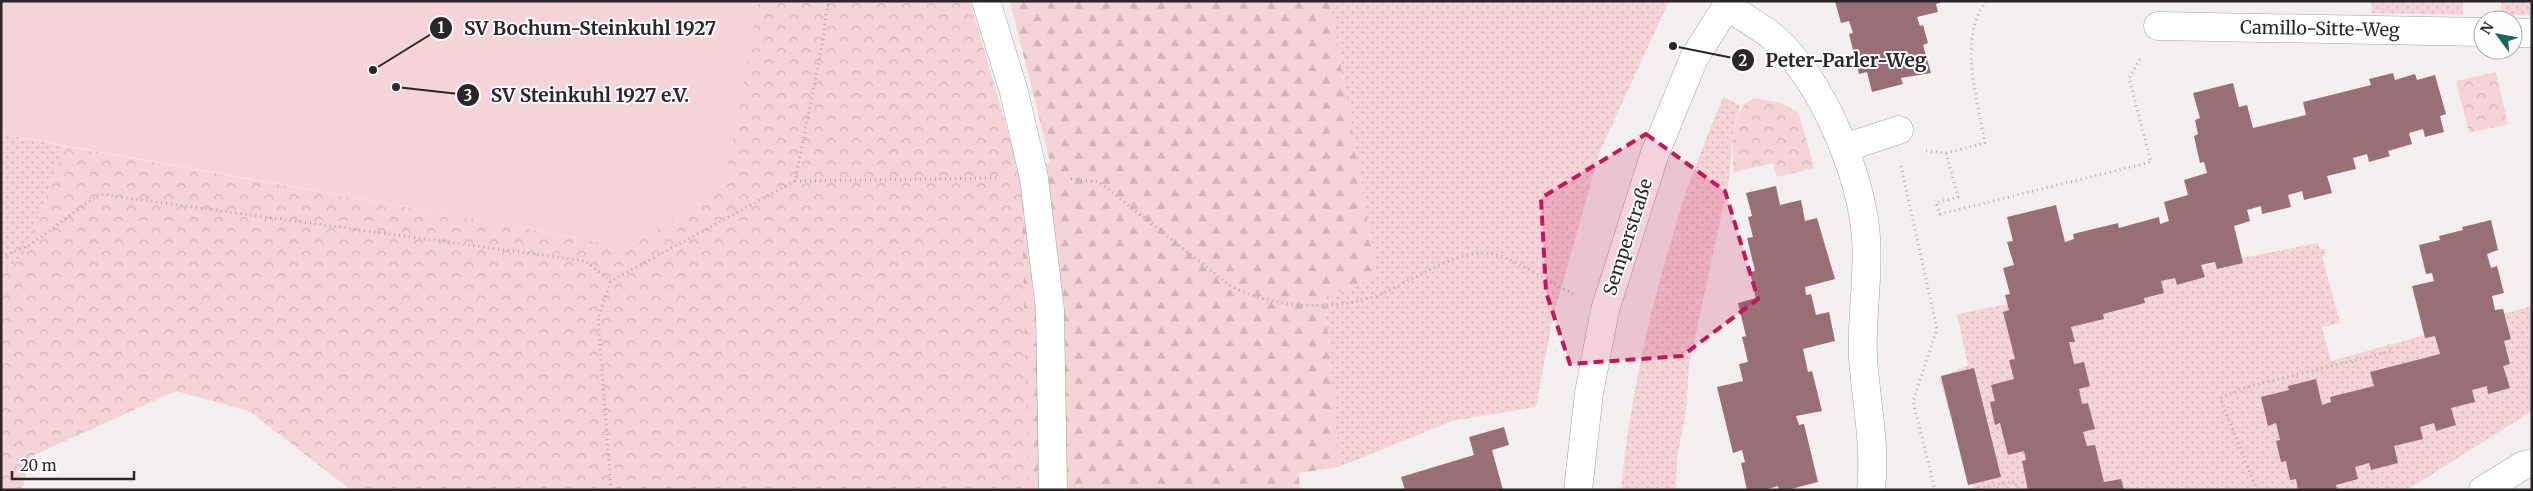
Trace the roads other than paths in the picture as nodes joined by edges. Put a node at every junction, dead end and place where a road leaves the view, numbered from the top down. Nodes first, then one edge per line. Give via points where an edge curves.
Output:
1 (986, 1) edge
2 (1729, 4) edge
3 (2158, 26) road end
4 (2473, 32) edge
5 (1899, 130) dead end
6 (1844, 148) junction
7 (2532, 463) edge
8 (1053, 490) edge
9 (1578, 490) edge
10 (1872, 490) edge
11 (2483, 490) edge

1 - 8 street via 1014,92 1034,178 1050,310
2 - 6 street via 1774,39 1809,79
2 - 9 street, Semperstraße via 1694,58 1655,153 1605,310 1589,393
3 - 4 street, Camillo-Sitte-Weg
5 - 6 street
6 - 10 street via 1857,187 1866,236 1863,356 1874,467
7 - 11 street

